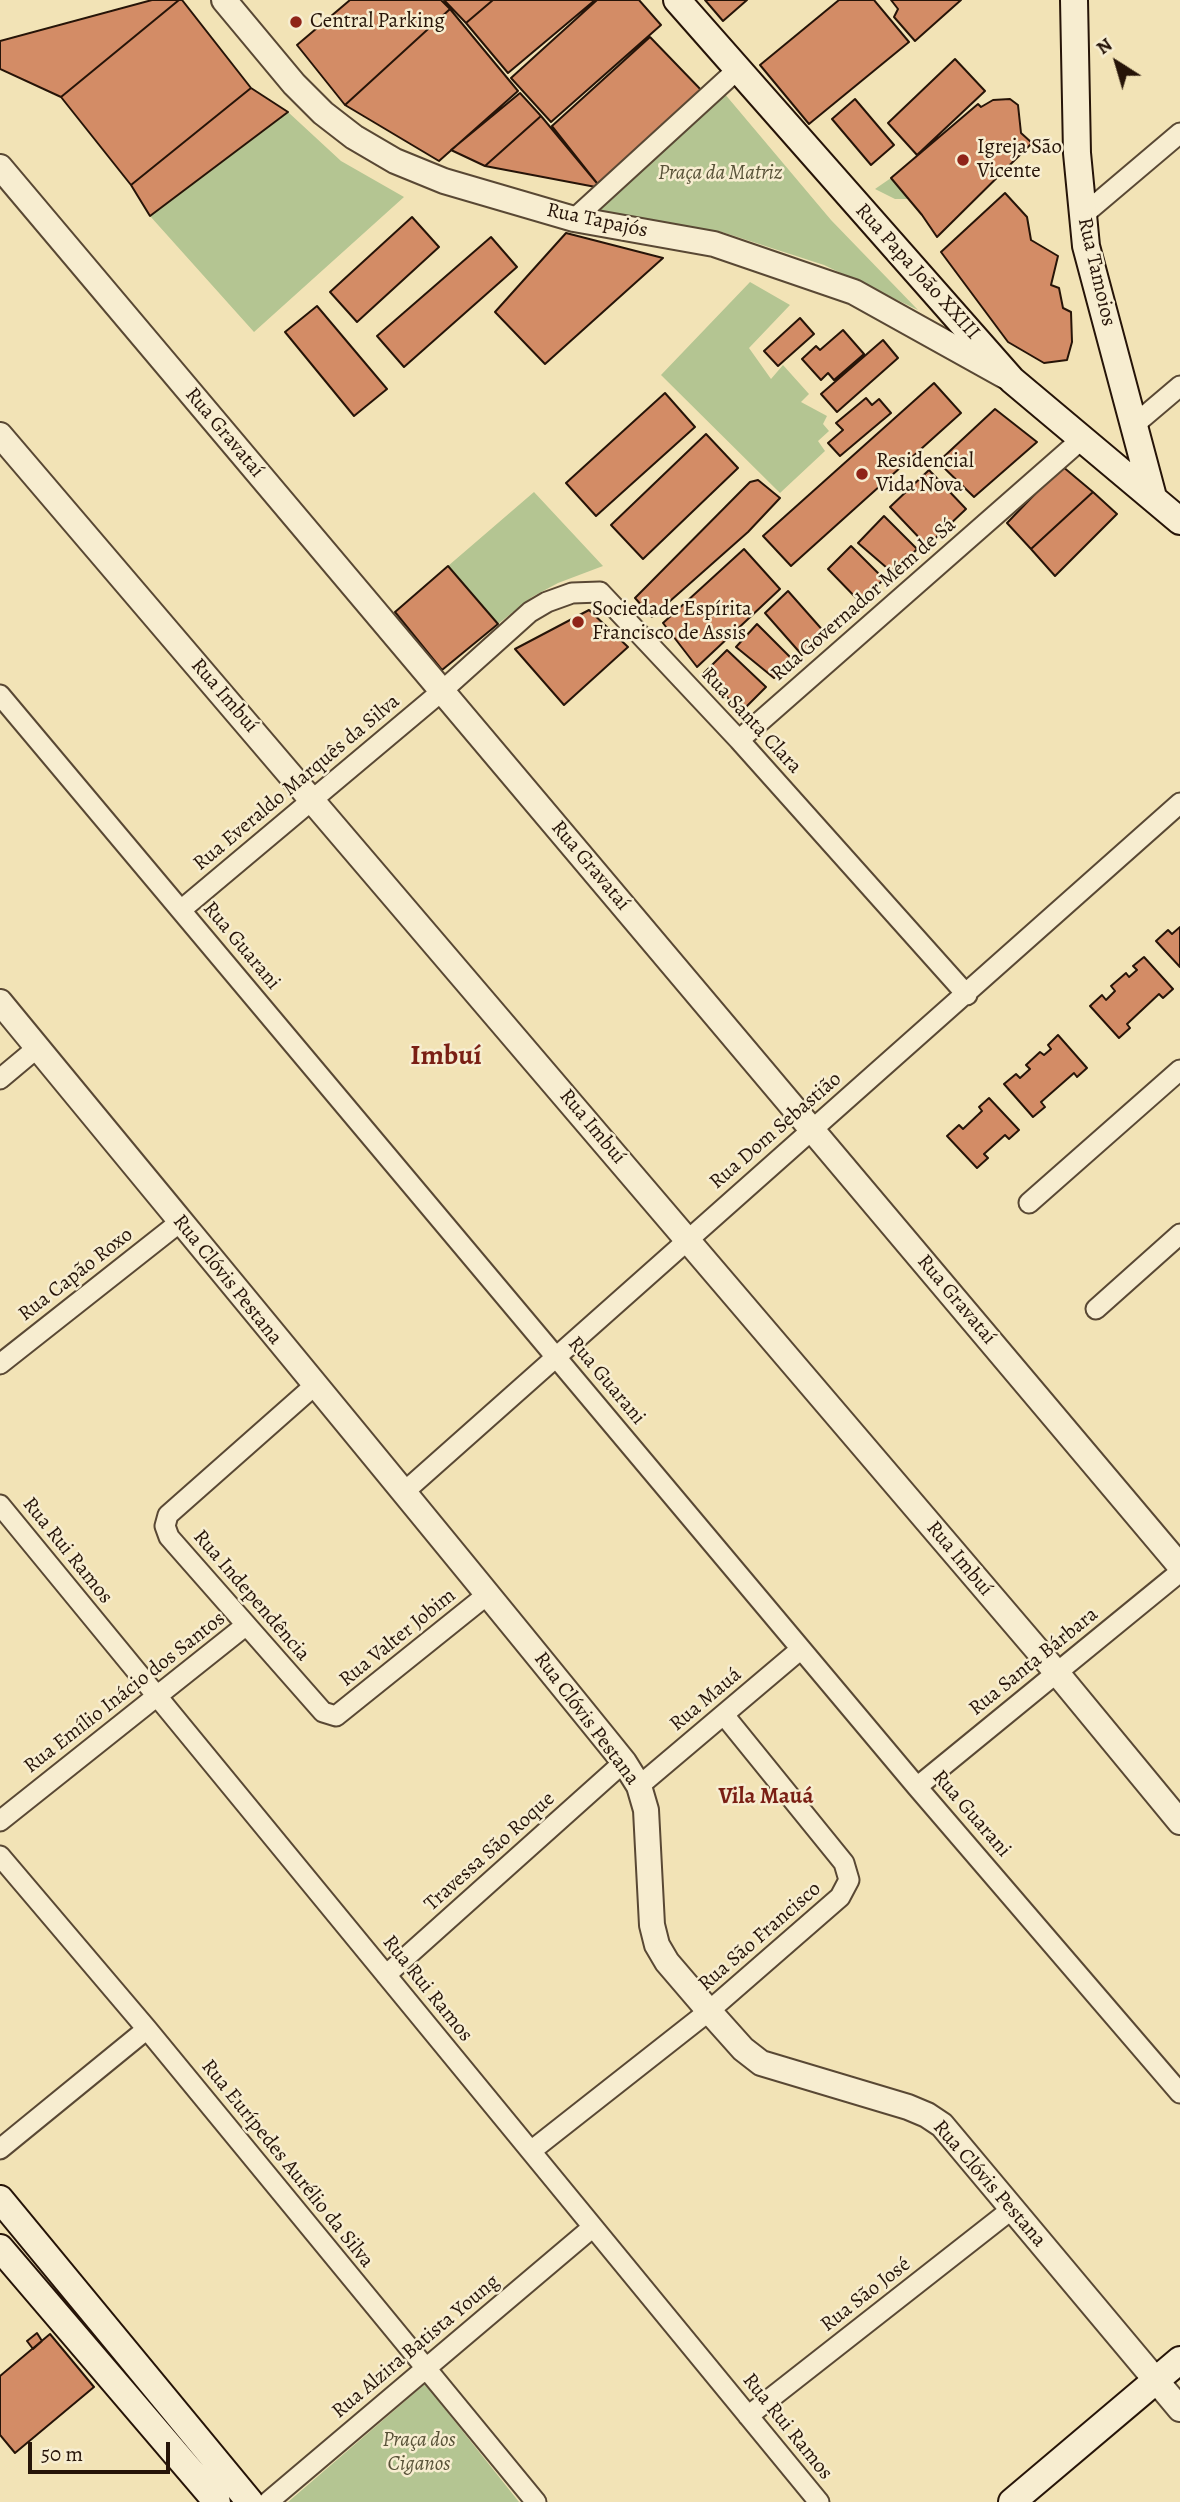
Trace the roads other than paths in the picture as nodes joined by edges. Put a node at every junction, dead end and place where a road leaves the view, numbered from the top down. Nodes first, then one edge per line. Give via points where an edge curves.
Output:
1 (224, 0) edge
2 (677, 0) edge
3 (1074, 0) edge
4 (737, 70) junction
5 (1180, 133) edge
6 (0, 167) edge
7 (1082, 216) junction
8 (574, 219) junction
9 (1012, 380) junction
10 (1180, 386) edge
11 (1134, 425) junction
12 (0, 435) edge
13 (1083, 438) junction
14 (1153, 497) junction
15 (1180, 521) edge
16 (442, 691) junction
17 (0, 695) edge
18 (739, 740) junction
19 (313, 800) junction
20 (1180, 803) edge
21 (181, 910) junction
22 (967, 995) junction
23 (0, 1002) edge
24 (37, 1048) junction
25 (1180, 1070) edge
26 (0, 1079) edge
27 (812, 1129) junction
28 (1029, 1203) dead end
29 (180, 1222) junction
30 (1180, 1234) edge
31 (687, 1239) junction
32 (1096, 1309) dead end
33 (556, 1357) junction
34 (0, 1364) edge
35 (314, 1386) junction
36 (402, 1493) junction
37 (0, 1505) edge
38 (1180, 1566) edge
39 (1180, 1572) edge
40 (488, 1594) junction
41 (246, 1626) junction
42 (801, 1648) junction
43 (1057, 1673) junction
44 (157, 1696) junction
45 (724, 1715) junction
46 (336, 1716) joint
47 (624, 1762) junction
48 (639, 1786) junction
49 (917, 1787) junction
50 (0, 1821) edge
51 (1180, 1822) edge
52 (0, 1856) edge
53 (386, 1975) junction
54 (709, 2011) junction
55 (147, 2029) junction
56 (1180, 2093) edge
57 (0, 2149) edge
58 (531, 2151) junction
59 (0, 2199) edge
60 (1013, 2209) junction
61 (593, 2227) junction
62 (0, 2248) edge
63 (1180, 2360) edge
64 (425, 2369) junction
65 (1156, 2380) junction
66 (1180, 2409) edge
67 (748, 2416) junction
68 (1027, 2497) edge
69 (217, 2502) edge
70 (250, 2502) edge
71 (268, 2502) edge
72 (536, 2502) edge
73 (819, 2502) edge

1 - 8 street, Rua Tapajós via 294,84 354,137 395,161 444,181
2 - 4 main road, Rua Papa João XXIII
3 - 7 main road, Rua Tamoios
4 - 8 street
4 - 9 main road, Rua Papa João XXIII
5 - 7 street
6 - 16 street, Rua Gravataí
7 - 11 main road, Rua Tamoios
8 - 9 street, Rua Tapajós via 714,244 854,292
9 - 13 main road, Rua Papa João XXIII
10 - 11 street
11 - 14 main road, Rua Tamoios
12 - 19 street, Rua Imbuí
13 - 14 main road, Rua Papa João XXIII
13 - 18 street, Rua Governador Mém de Sá
14 - 15 main road, Rua Papa João XXIII
16 - 18 street, Rua Santa Clara via 539,607 572,593 600,592
16 - 19 street, Rua Everaldo Marquês da Silva
16 - 27 street, Rua Gravataí
17 - 21 street, Rua Guarani
18 - 22 street, Rua Santa Clara
19 - 21 street, Rua Everaldo Marquês da Silva
19 - 31 street, Rua Imbuí
20 - 22 street, Rua Dom Sebastião
21 - 33 street, Rua Guarani
22 - 27 street, Rua Dom Sebastião
23 - 24 street, Rua Clóvis Pestana
24 - 26 street
24 - 29 street, Rua Clóvis Pestana
25 - 28 street
27 - 31 street, Rua Dom Sebastião
27 - 38 street, Rua Gravataí
29 - 34 street, Rua Capão Roxo
29 - 35 street, Rua Clóvis Pestana
30 - 32 street
31 - 33 street, Rua Dom Sebastião
31 - 43 street, Rua Imbuí
33 - 36 street, Rua Dom Sebastião
33 - 42 street, Rua Guarani
35 - 36 street, Rua Clóvis Pestana
35 - 41 street, Rua Independência via 168,1516 165,1526 169,1537
36 - 40 street, Rua Clóvis Pestana
37 - 44 street, Rua Rui Ramos
39 - 43 street, Rua Santa Bárbara
40 - 46 street, Rua Valter Jobim
40 - 47 street, Rua Clóvis Pestana
41 - 44 street, Rua Emílio Inácio dos Santos
41 - 46 street, Rua Independência via 323,1712
42 - 45 street, Rua Mauá
42 - 49 street, Rua Guarani
43 - 49 street, Rua Santa Bárbara
43 - 51 street, Rua Imbuí
44 - 50 street, Rua Emílio Inácio dos Santos
44 - 53 street, Rua Rui Ramos
45 - 48 street, Rua Mauá
45 - 54 street, Rua São Francisco via 844,1863 849,1880 840,1897
47 - 48 street, Rua Clóvis Pestana
47 - 53 street, Travessa São Roque
48 - 54 street, Rua Clóvis Pestana via 646,1810 657,1945
49 - 56 street, Rua Guarani
52 - 55 street, Rua Eurípedes Aurélio da Silva
53 - 58 street, Rua Rui Ramos
54 - 58 street, Rua São Francisco
54 - 60 street, Rua Clóvis Pestana via 761,2063 927,2115 942,2125
55 - 57 street
55 - 64 street, Rua Eurípedes Aurélio da Silva
58 - 61 street, Rua Rui Ramos
59 - 70 main road
60 - 65 street, Rua Clóvis Pestana
60 - 67 street, Rua São José
61 - 64 street, Rua Alzira Batista Young
61 - 67 street, Rua Rui Ramos
62 - 69 main road
63 - 65 main road
64 - 71 street, Rua Alzira Batista Young
64 - 72 street, Rua Eurípedes Aurélio da Silva
65 - 66 street, Rua Clóvis Pestana
65 - 68 main road
67 - 73 street, Rua Rui Ramos

